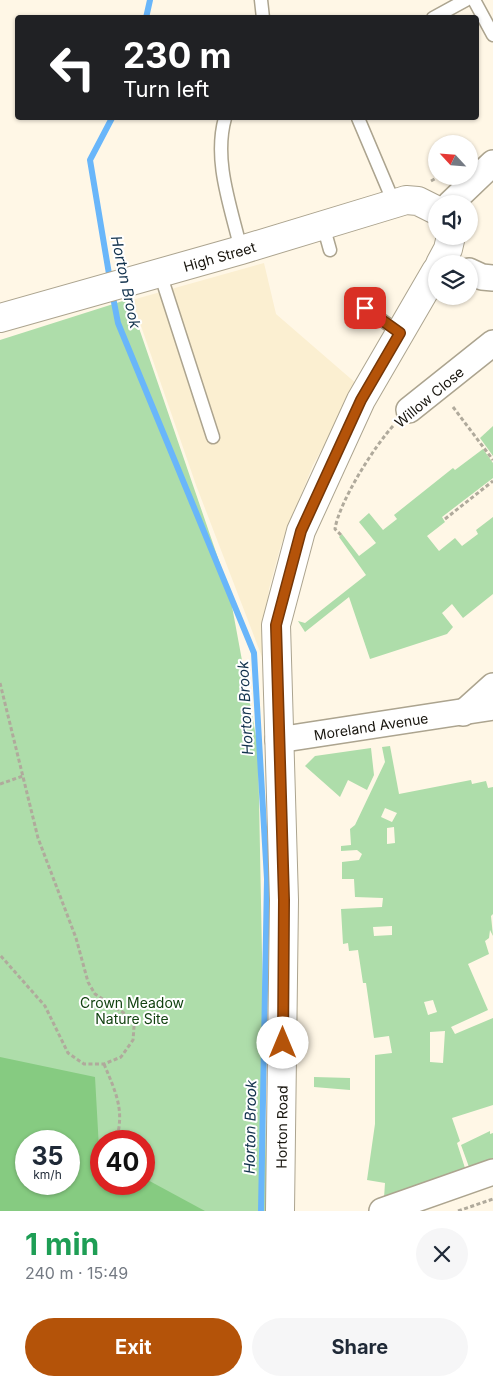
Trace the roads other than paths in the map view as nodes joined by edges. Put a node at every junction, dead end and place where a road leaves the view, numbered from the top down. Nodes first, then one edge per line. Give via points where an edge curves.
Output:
1 (261, 0) edge
2 (466, 0) edge
3 (474, 0) edge
4 (263, 15) edge
5 (438, 15) edge
6 (493, 35) edge
7 (224, 120) edge
8 (359, 120) edge
9 (493, 163) edge
10 (459, 195) edge
11 (394, 203) junction
12 (428, 206) edge
13 (241, 250) junction
14 (160, 273) junction
15 (478, 275) edge
16 (493, 278) edge
17 (428, 287) edge
18 (365, 308) dead end
19 (0, 318) edge
20 (400, 333) junction
21 (493, 343) edge
22 (408, 410) road end
23 (213, 438) dead end
24 (493, 686) edge
25 (493, 707) edge
26 (462, 713) junction
27 (278, 740) junction
28 (493, 1172) edge
29 (280, 1211) edge
30 (382, 1211) edge

1 - 4 lane
2 - 5 lane
3 - 6 lane
7 - 13 lane via 220,155
8 - 11 lane
9 - 10 street
11 - 12 street, High Street via 418,200
11 - 13 street, High Street via 326,238
13 - 14 street, High Street
14 - 19 street, High Street
14 - 23 lane
15 - 16 street
17 - 20 street, Horton Road
18 - 20 lane
20 - 27 street, Horton Road via 361,400 301,531 276,625
21 - 22 street, Willow Close
24 - 26 street
25 - 26 street, Moreland Avenue
26 - 27 street, Moreland Avenue
27 - 29 street, Horton Road via 284,900
28 - 30 street

